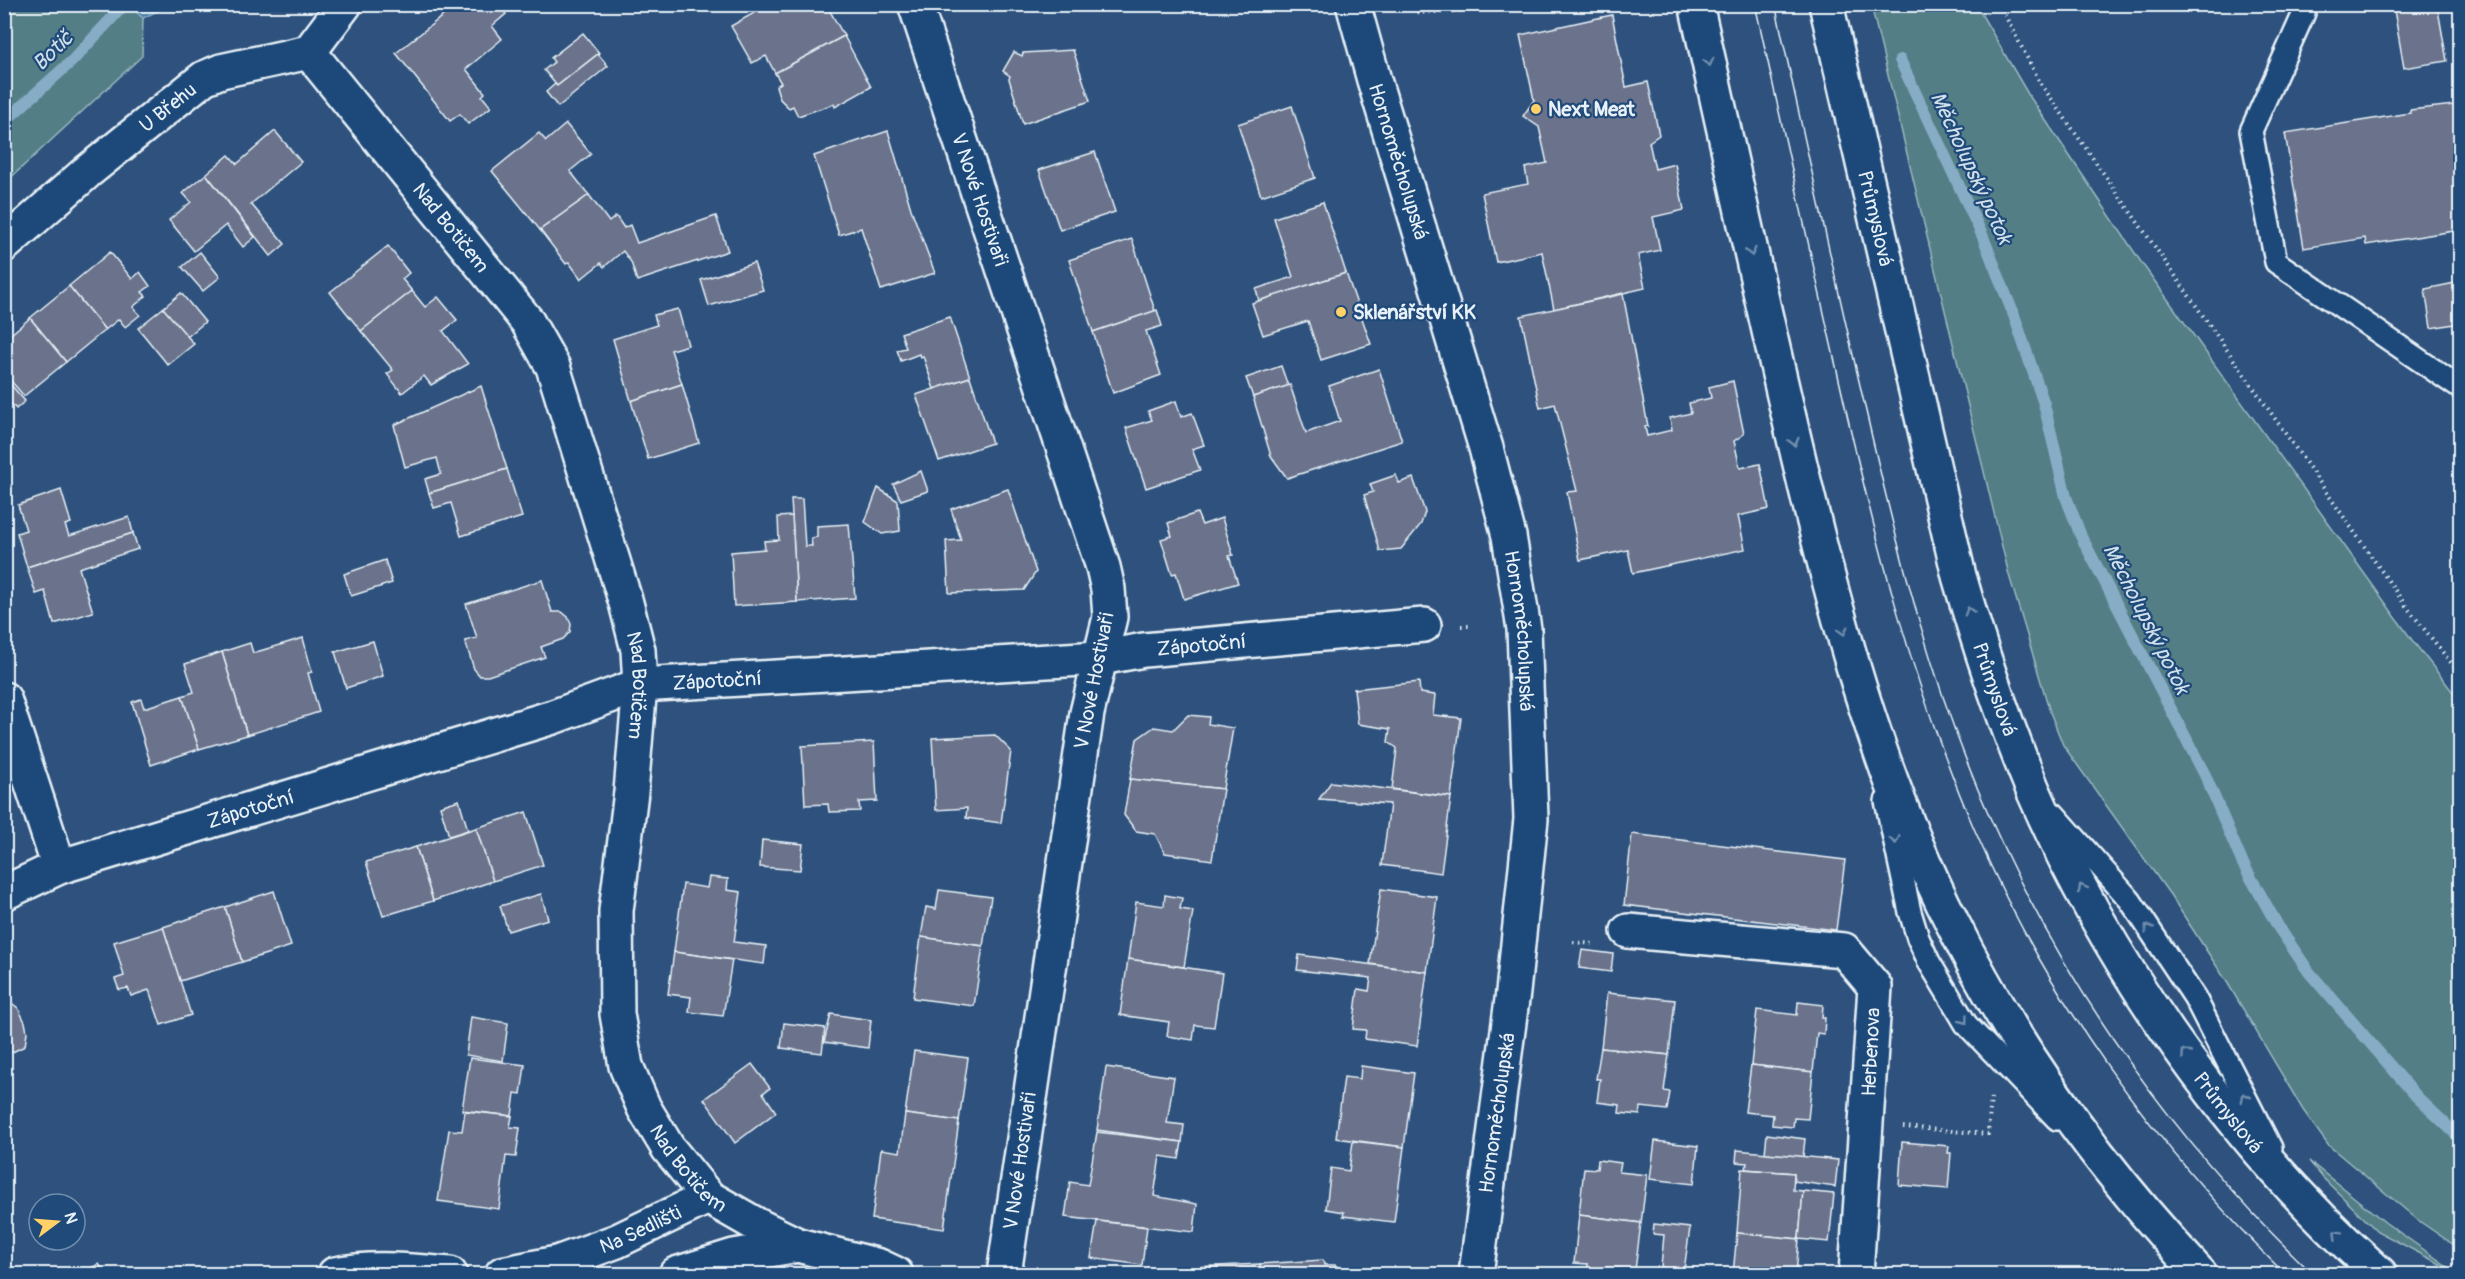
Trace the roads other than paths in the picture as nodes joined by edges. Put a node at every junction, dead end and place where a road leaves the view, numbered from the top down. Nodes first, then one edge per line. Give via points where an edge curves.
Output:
1 (345, 4) edge
2 (915, 4) edge
3 (1353, 4) edge
4 (1696, 4) edge
5 (1826, 4) edge
6 (2304, 13) dead end
7 (309, 52) junction
8 (4, 245) edge
9 (2460, 388) edge
10 (1424, 625) dead end
11 (1100, 658) junction
12 (640, 685) junction
13 (4, 699) edge
14 (59, 867) junction
15 (4, 893) edge
16 (1628, 931) dead end
17 (708, 1197) junction
18 (798, 1245) junction
19 (335, 1275) edge
20 (450, 1275) edge
21 (502, 1275) edge
22 (676, 1275) edge
23 (896, 1275) edge
24 (1004, 1275) edge
25 (1476, 1275) edge
26 (1856, 1275) edge
27 (2200, 1275) edge
28 (2380, 1275) edge

1 - 7 street
2 - 11 street, V Nové Hostivaři via 1103,567 1110,617
3 - 25 street, Hornoměcholupská via 1486,448 1509,536 1524,629 1531,819 1514,992
4 -> 27 street via 1809,503 1870,721 1908,825 1952,923 2038,1072 2137,1204
28 -> 5 street, Průmyslová via 2290,1186 2214,1095 2117,952 2067,862 2034,791 1982,653 1959,576
6 - 9 lane via 2251,131 2276,262
7 - 8 street, U Břehu via 204,78
7 - 12 street, Nad Botičem via 527,321 553,367 626,603 638,650
10 - 11 street, Zápotoční via 1144,650
11 - 12 street, Zápotoční
11 - 24 street, V Nové Hostivaři via 1086,713
12 - 14 street, Zápotoční via 553,717
12 - 17 street, Nad Botičem via 630,808 616,911 617,1014 626,1066 644,1108 668,1148
13 - 14 street
14 - 15 street, Zápotoční
16 - 26 street, Herbenova via 1844,950 1875,987
17 - 18 street, Nad Botičem
17 - 21 street, Na Sedlišti via 617,1241 557,1263
18 - 22 street via 734,1256
18 - 23 street via 879,1266
19 - 20 street via 353,1270 390,1269

